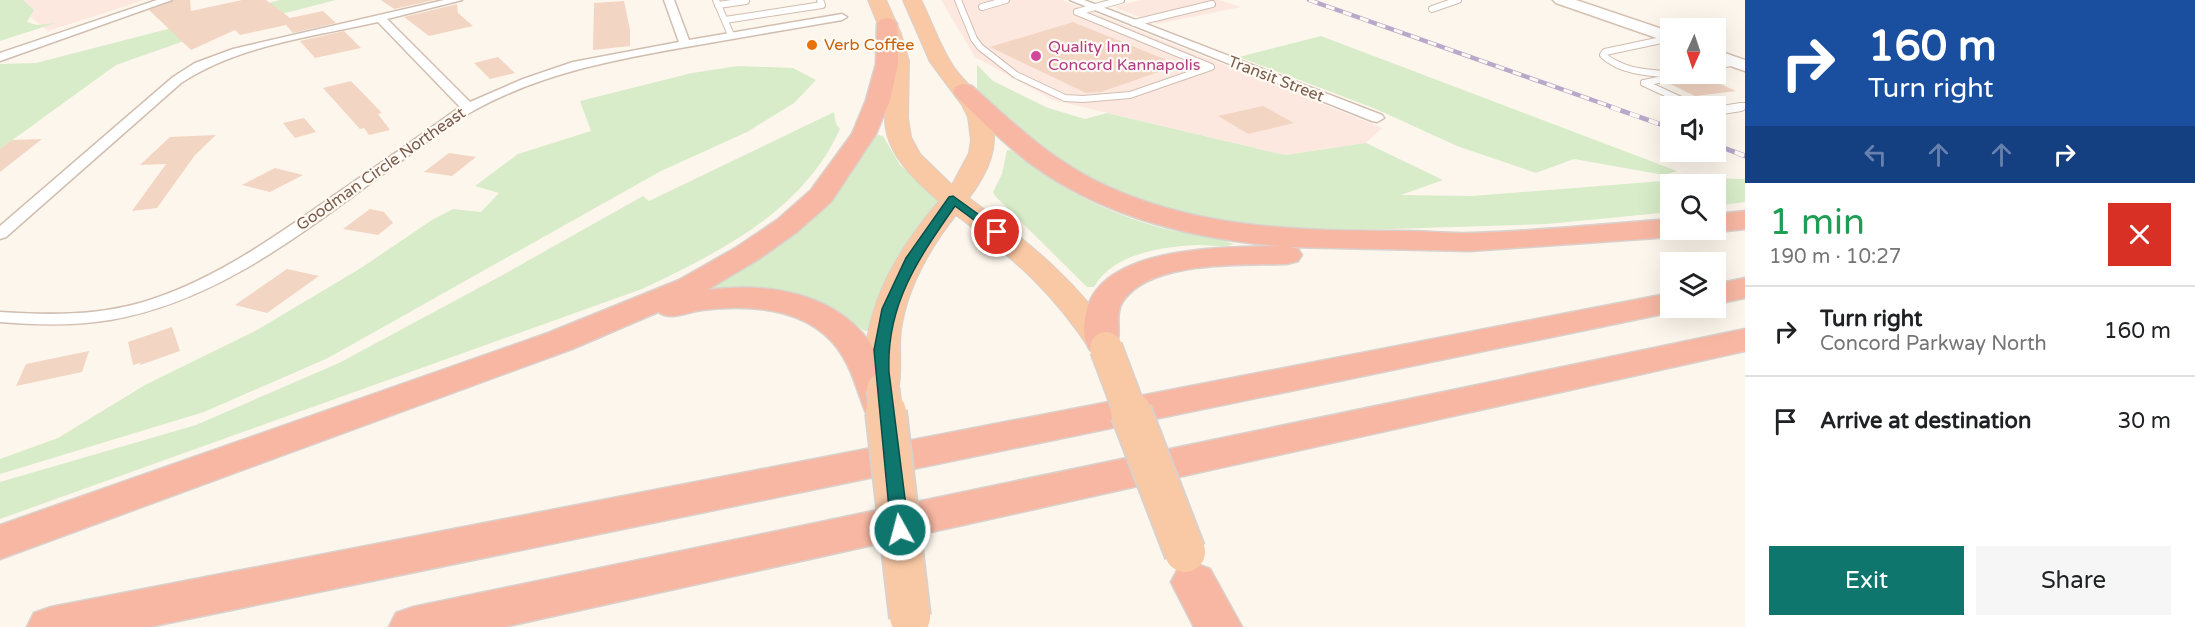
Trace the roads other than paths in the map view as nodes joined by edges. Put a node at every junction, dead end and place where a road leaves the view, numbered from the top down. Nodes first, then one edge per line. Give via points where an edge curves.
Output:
1 (167, 0) edge
2 (457, 0) edge
3 (669, 0) edge
4 (820, 0) edge
5 (912, 0) edge
6 (958, 0) edge
7 (1006, 0) edge
8 (1078, 0) edge
9 (1121, 0) edge
10 (1458, 0) edge
11 (1562, 0) edge
12 (746, 2) dead end
13 (717, 3) edge
14 (1212, 4) dead end
15 (982, 7) dead end
16 (1093, 7) junction
17 (1432, 9) dead end
18 (882, 12) edge
19 (842, 16) dead end
20 (380, 18) junction
21 (725, 21) junction
22 (1134, 23) junction
23 (1660, 34) edge
24 (731, 35) junction
25 (1660, 40) edge
26 (685, 43) junction
27 (0, 57) edge
28 (1660, 72) edge
29 (1660, 79) edge
30 (964, 91) junction
31 (1672, 96) edge
32 (1745, 106) edge
33 (468, 108) junction
34 (1726, 109) edge
35 (1377, 118) dead end
36 (953, 200) junction
37 (1745, 220) edge
38 (1726, 222) edge
39 (1660, 229) edge
40 (0, 234) edge
41 (1470, 242) junction
42 (1745, 288) edge
43 (1726, 292) edge
44 (1660, 305) edge
45 (0, 317) edge
46 (560, 340) junction
47 (1745, 340) edge
48 (1104, 345) junction
49 (885, 405) junction
50 (0, 542) edge
51 (1190, 567) joint
52 (910, 622) edge
53 (51, 627) edge
54 (413, 627) edge
55 (1218, 627) edge

1 - 27 street
2 - 20 street
3 - 26 street
4 - 21 lane via 822,5
5 - 30 highway via 945,70
6 - 16 lane via 980,47 1016,75 1065,98 1130,95 1211,67 1077,12
7 - 15 lane
8 - 16 street, Transit Street
9 - 16 lane
10 - 17 lane
11 - 23 main road
12 - 13 lane
13 - 21 lane
14 - 22 lane
16 - 22 street, Transit Street
18 - 36 highway via 898,62 898,135 909,155
18 - 46 highway via 887,64 870,122 834,179 806,211 748,254 690,287
19 - 24 street, Goodman Circle Northeast
20 - 33 street
20 - 40 street via 237,51 199,66 177,80
21 - 24 lane
22 - 35 street, Transit Street
24 - 26 street, Goodman Circle Northeast
25 - 28 lane via 1605,52 1603,56 1620,66
26 - 33 street, Goodman Circle Northeast via 569,67
29 - 31 lane via 1644,83
30 - 36 highway via 982,123 984,144 975,170
30 - 41 highway via 1047,164 1103,195 1151,214 1208,228 1289,238
32 - 34 lane
33 - 45 street, Goodman Circle Northeast via 272,246 184,295 108,315 68,319
36 - 48 highway via 1049,276
36 - 49 highway via 912,258 895,291 881,350
37 - 38 highway
39 - 41 highway
41 - 48 highway via 1448,251 1239,256 1164,265 1133,277 1112,292 1102,312
42 - 43 highway
44 - 53 highway
46 - 49 highway via 680,304 744,298 785,302 817,313 844,333 856,348
46 - 50 highway
47 - 54 highway
48 - 51 highway, bridge
49 - 52 highway, bridge
51 - 55 highway

